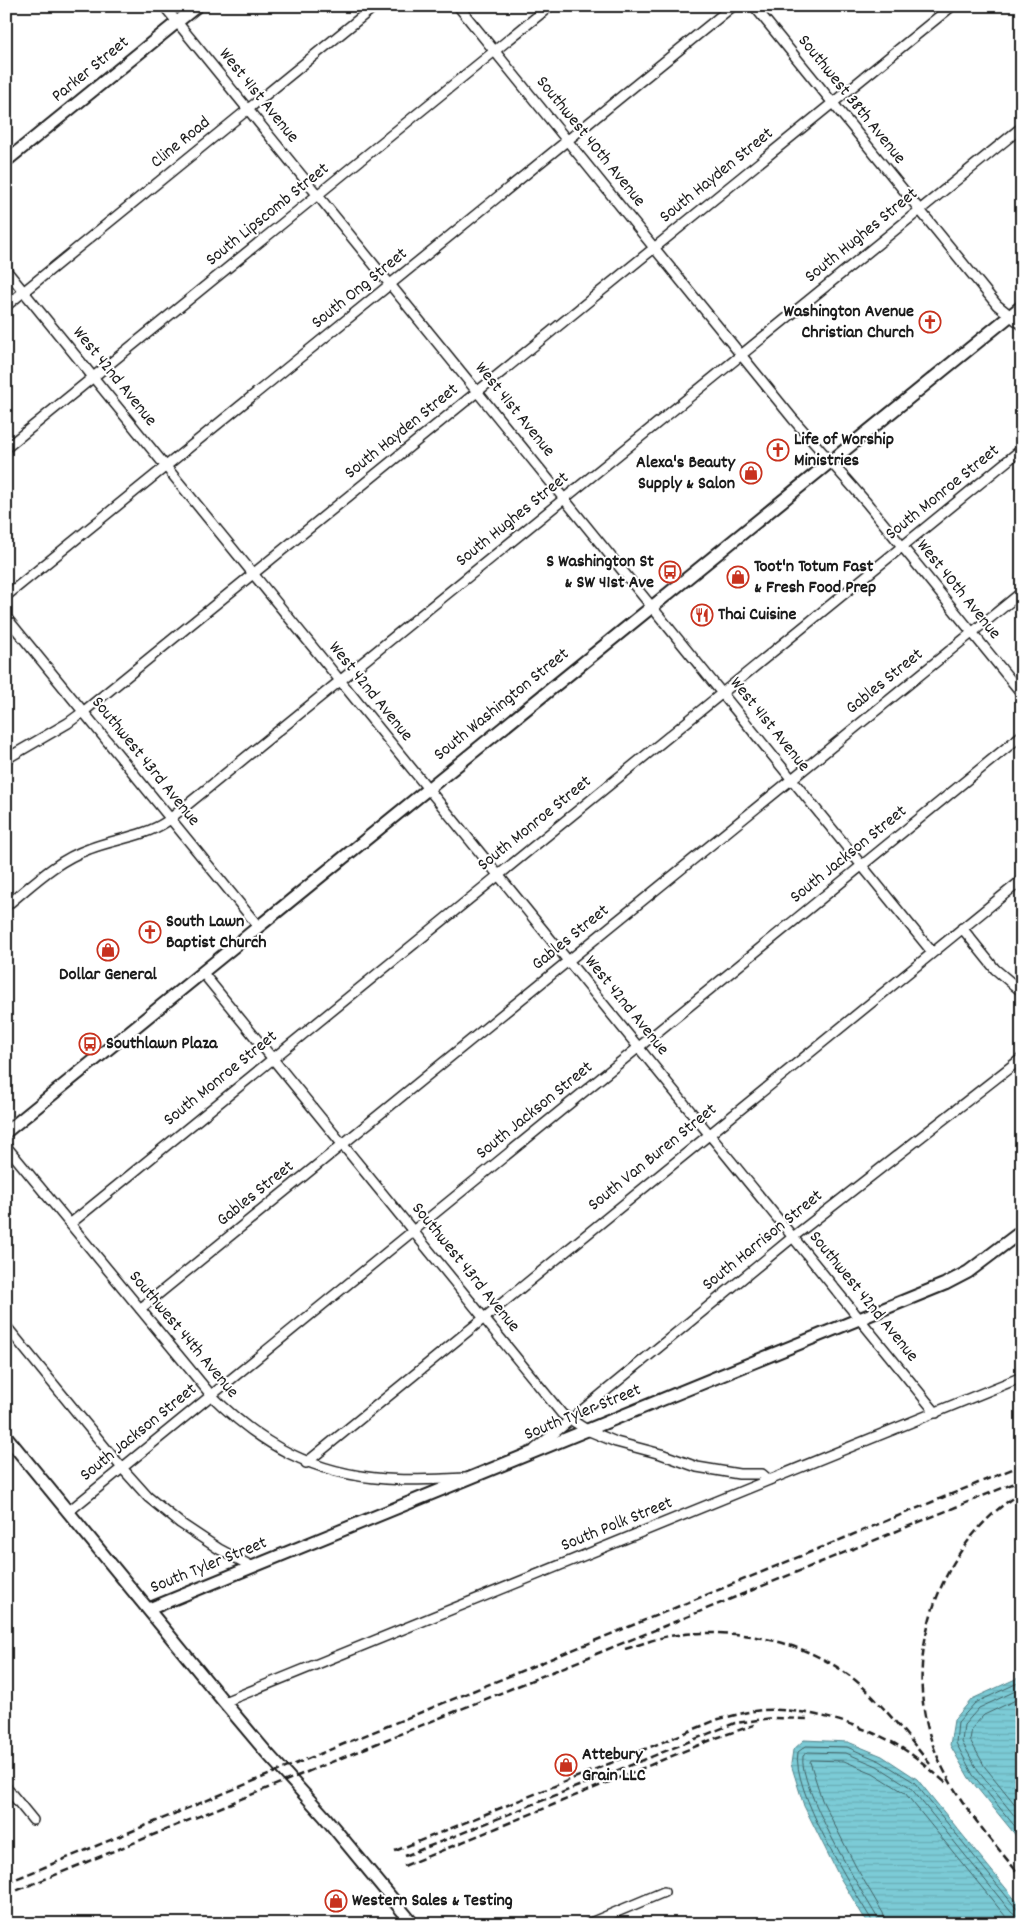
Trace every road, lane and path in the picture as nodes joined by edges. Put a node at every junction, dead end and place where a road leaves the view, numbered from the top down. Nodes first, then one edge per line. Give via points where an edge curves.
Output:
1 (164, 6) edge
2 (198, 6) edge
3 (375, 6) edge
4 (458, 6) edge
5 (550, 6) edge
6 (733, 6) edge
7 (754, 6) edge
8 (952, 6) edge
9 (178, 23) junction
10 (495, 52) junction
11 (833, 103) junction
12 (248, 110) junction
13 (1022, 127) edge
14 (568, 141) junction
15 (6, 160) edge
16 (318, 196) junction
17 (920, 210) junction
18 (654, 248) junction
19 (6, 270) edge
20 (391, 285) junction
21 (24, 291) junction
22 (6, 306) edge
23 (1022, 306) edge
24 (1010, 316) junction
25 (1022, 325) edge
26 (741, 355) junction
27 (94, 378) junction
28 (478, 391) junction
29 (6, 448) edge
30 (1022, 450) edge
31 (830, 461) junction
32 (166, 467) junction
33 (565, 499) junction
34 (903, 546) junction
35 (254, 575) junction
36 (1022, 592) edge
37 (6, 596) edge
38 (652, 606) junction
39 (6, 617) edge
40 (972, 632) junction
41 (340, 680) junction
42 (722, 693) junction
43 (1022, 694) edge
44 (83, 712) junction
45 (1022, 735) edge
46 (6, 759) edge
47 (792, 779) junction
48 (427, 789) junction
49 (170, 819) junction
50 (862, 866) junction
51 (498, 875) junction
52 (1022, 880) edge
53 (6, 906) edge
54 (258, 926) junction
55 (962, 928) junction
56 (932, 952) junction
57 (569, 961) junction
58 (202, 972) junction
59 (1022, 992) edge
60 (639, 1048) junction
61 (272, 1058) junction
62 (1022, 1058) edge
63 (6, 1132) edge
64 (708, 1133) junction
65 (343, 1144) junction
66 (6, 1146) edge
67 (70, 1224) junction
68 (413, 1230) junction
69 (1022, 1231) edge
70 (793, 1237) junction
71 (140, 1309) junction
72 (483, 1318) junction
73 (860, 1319) junction
74 (6, 1326) edge
75 (1022, 1377) edge
76 (211, 1395) junction
77 (936, 1413) junction
78 (571, 1419) junction
79 (587, 1430) junction
80 (6, 1436) edge
81 (529, 1454) junction
82 (306, 1463) junction
83 (122, 1468) junction
84 (471, 1478) junction
85 (770, 1480) junction
86 (68, 1512) junction
87 (253, 1567) junction
88 (149, 1609) junction
89 (224, 1702) junction
90 (6, 1787) edge
91 (33, 1820) dead end
92 (664, 1892) dead end
93 (413, 1924) edge
94 (588, 1924) edge

1 - 9 street, West 41st Avenue
2 - 9 main road, Parker Street
3 - 12 street, Cline Road
4 - 10 street, Southwest 40th Avenue
5 - 10 street, South Lipscomb Street
6 - 14 street, South Ong Street
7 - 11 street, Southwest 38th Avenue
8 - 11 street, South Hayden Street
9 - 12 street, West 41st Avenue
9 - 15 main road, Parker Street
10 - 14 street, Southwest 40th Avenue
10 - 16 street, South Lipscomb Street
11 - 17 street, Southwest 38th Avenue
11 - 18 street, South Hayden Street
12 - 16 street, West 41st Avenue
12 - 21 street, Cline Road
13 - 17 street, South Hughes Street
14 - 18 street, Southwest 40th Avenue
14 - 20 street, South Ong Street
16 - 20 street, West 41st Avenue
16 - 27 street, South Lipscomb Street
17 - 24 street, Southwest 38th Avenue via 997,305
17 - 26 street, South Hughes Street
18 - 26 street, Southwest 40th Avenue
18 - 28 street, South Hayden Street
19 - 21 street, West 42nd Avenue
20 - 28 street, West 41st Avenue
20 - 32 street, South Ong Street
21 - 22 street, Cline Road
21 - 27 street, West 42nd Avenue
23 - 24 main road, South Washington Street
24 - 25 street, Southwest 38th Avenue
24 - 31 main road, South Washington Street
26 - 31 street, Southwest 40th Avenue
26 - 33 street, South Hughes Street
27 - 29 street, South Lipscomb Street
27 - 32 street, West 42nd Avenue
28 - 33 street, West 41st Avenue
28 - 35 street, South Hayden Street
30 - 34 street, South Monroe Street
31 - 34 street, West 40th Avenue
31 - 38 main road, South Washington Street
32 - 35 street, West 42nd Avenue
32 - 37 street, South Ong Street
33 - 38 street, West 41st Avenue
33 - 41 street, South Hughes Street
34 - 40 street, West 40th Avenue
34 - 42 street, South Monroe Street
35 - 41 street, West 42nd Avenue
35 - 44 street, South Hayden Street
36 - 40 street, Gables Street
38 - 42 street, West 41st Avenue
38 - 48 main road, South Washington Street
39 - 44 street, Southwest 43rd Avenue
40 - 43 street, West 40th Avenue
40 - 47 street, Gables Street
41 - 48 street, West 42nd Avenue
41 - 49 street, South Hughes Street
42 - 47 street, West 41st Avenue
42 - 51 street, South Monroe Street
44 - 46 street, South Hayden Street
44 - 49 street, Southwest 43rd Avenue
45 - 50 street, South Jackson Street
47 - 50 street, West 41st Avenue
47 - 57 street, Gables Street
48 - 51 street, West 42nd Avenue
48 - 54 main road, South Washington Street
49 - 53 street, South Hughes Street via 153,829 64,860
49 - 54 street, Southwest 43rd Avenue
50 - 56 street, West 41st Avenue
50 - 60 street, South Jackson Street
51 - 57 street, West 42nd Avenue
51 - 61 street, South Monroe Street
52 - 55 street, South Van Buren Street
54 - 58 main road, South Washington Street
55 - 56 street, South Van Buren Street
55 - 59 street via 995,969
56 - 64 street, South Van Buren Street
57 - 60 street, West 42nd Avenue
57 - 65 street, Gables Street
58 - 61 street, Southwest 43rd Avenue
58 - 63 main road, South Washington Street
60 - 64 street, West 42nd Avenue
60 - 68 street, South Jackson Street
61 - 65 street, Southwest 43rd Avenue
61 - 67 street, South Monroe Street
62 - 70 street, South Harrison Street
64 - 70 street, Southwest 42nd Avenue
64 - 72 street, South Van Buren Street
65 - 68 street, Southwest 43rd Avenue
65 - 71 street, Gables Street
66 - 67 street, Southwest 44th Avenue
67 - 71 street, Southwest 44th Avenue
68 - 72 street, Southwest 43rd Avenue
68 - 76 street, South Jackson Street
69 - 73 main road, South Tyler Street via 960,1276
70 - 73 street, Southwest 42nd Avenue
70 - 78 street, South Harrison Street
71 - 76 street, Southwest 44th Avenue
72 - 78 street, Southwest 43rd Avenue via 562,1414
72 - 82 street, South Van Buren Street
73 - 77 street, Southwest 42nd Avenue
73 - 79 main road, South Tyler Street
74 - 83 street
75 - 77 street, South Polk Street
76 - 82 street, Southwest 44th Avenue via 256,1435
76 - 83 street, South Jackson Street
77 - 85 street, South Polk Street
78 - 79 street, Southwest 43rd Avenue
78 - 81 street, South Harrison Street
79 - 81 main road, South Tyler Street
79 - 85 street, Southwest 43rd Avenue via 697,1467 762,1474
80 - 86 main road
81 - 84 main road, South Tyler Street
82 - 84 street, Southwest 44th Avenue via 340,1473 388,1480
83 - 86 street, South Jackson Street
83 - 87 street via 148,1497 180,1524
84 - 87 main road, South Tyler Street
85 - 89 street, South Polk Street
86 - 88 main road
87 - 88 main road, South Tyler Street
88 - 89 main road
89 - 93 main road
90 - 91 street
92 - 94 street

